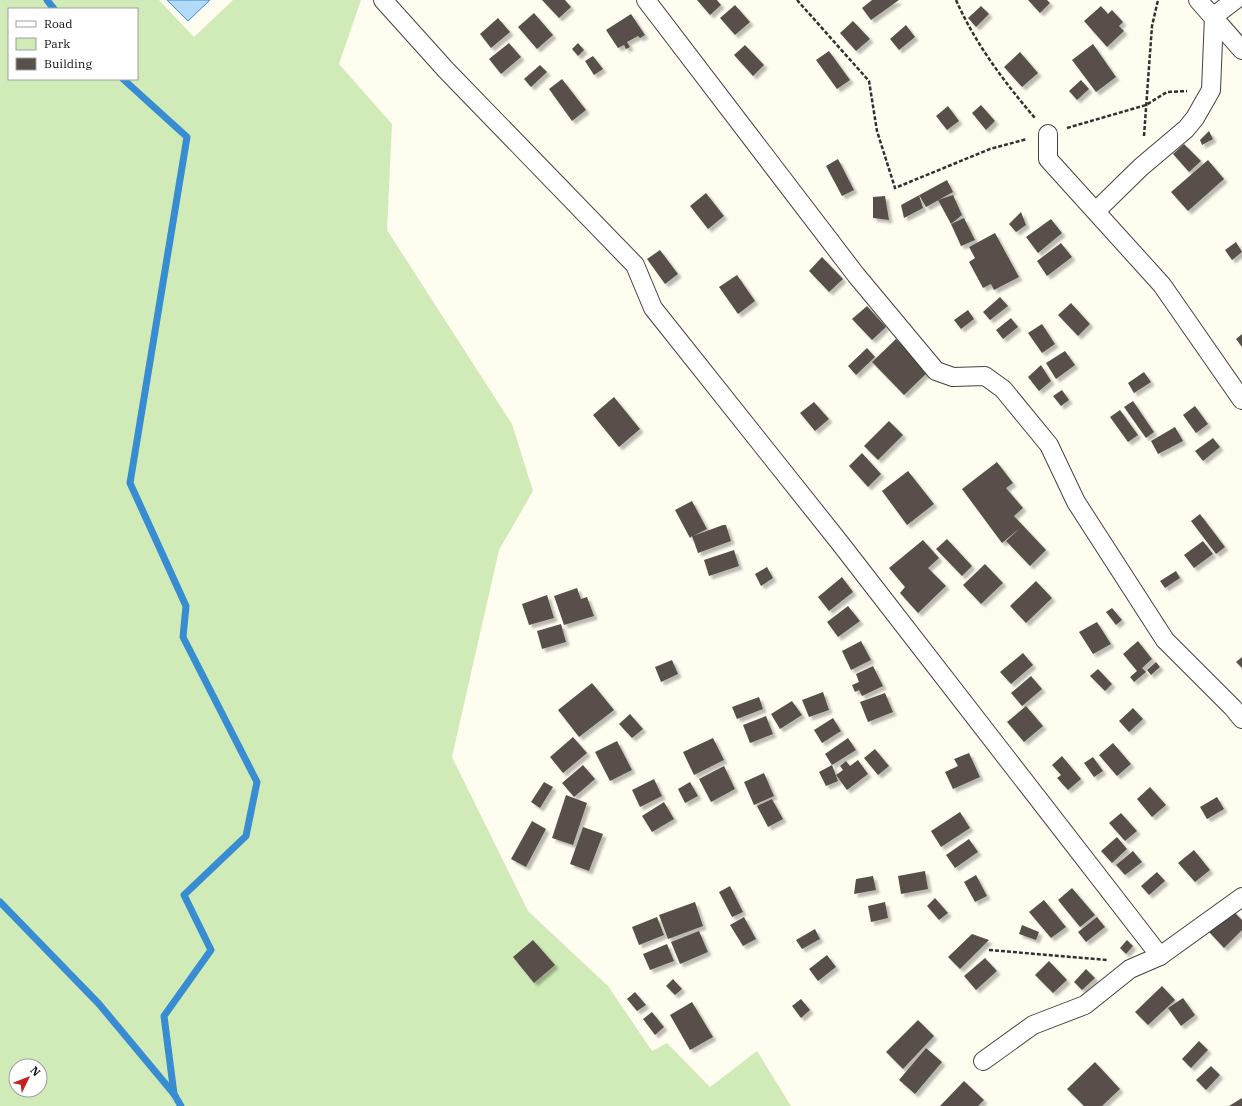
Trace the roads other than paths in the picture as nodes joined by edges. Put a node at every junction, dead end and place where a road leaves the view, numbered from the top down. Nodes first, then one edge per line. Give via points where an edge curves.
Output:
1 (383, 0) edge
2 (646, 0) edge
3 (1198, 0) edge
4 (1235, 0) edge
5 (1214, 16) junction
6 (1242, 50) edge
7 (1048, 134) road end
8 (1096, 211) junction
9 (1242, 400) edge
10 (1242, 719) edge
11 (1242, 897) edge
12 (1160, 956) junction
13 (983, 1061) dead end

1 - 12 street via 451,75 636,265 653,308
2 - 10 street via 856,275 936,371 953,377 985,376 992,380 1040,432 1076,502 1165,640
3 - 5 street
4 - 5 street
5 - 6 street
5 - 8 street via 1211,90 1195,118
7 - 8 street via 1048,159
8 - 9 street via 1162,285
11 - 12 street
12 - 13 street via 1130,969 1085,1005 1038,1023

